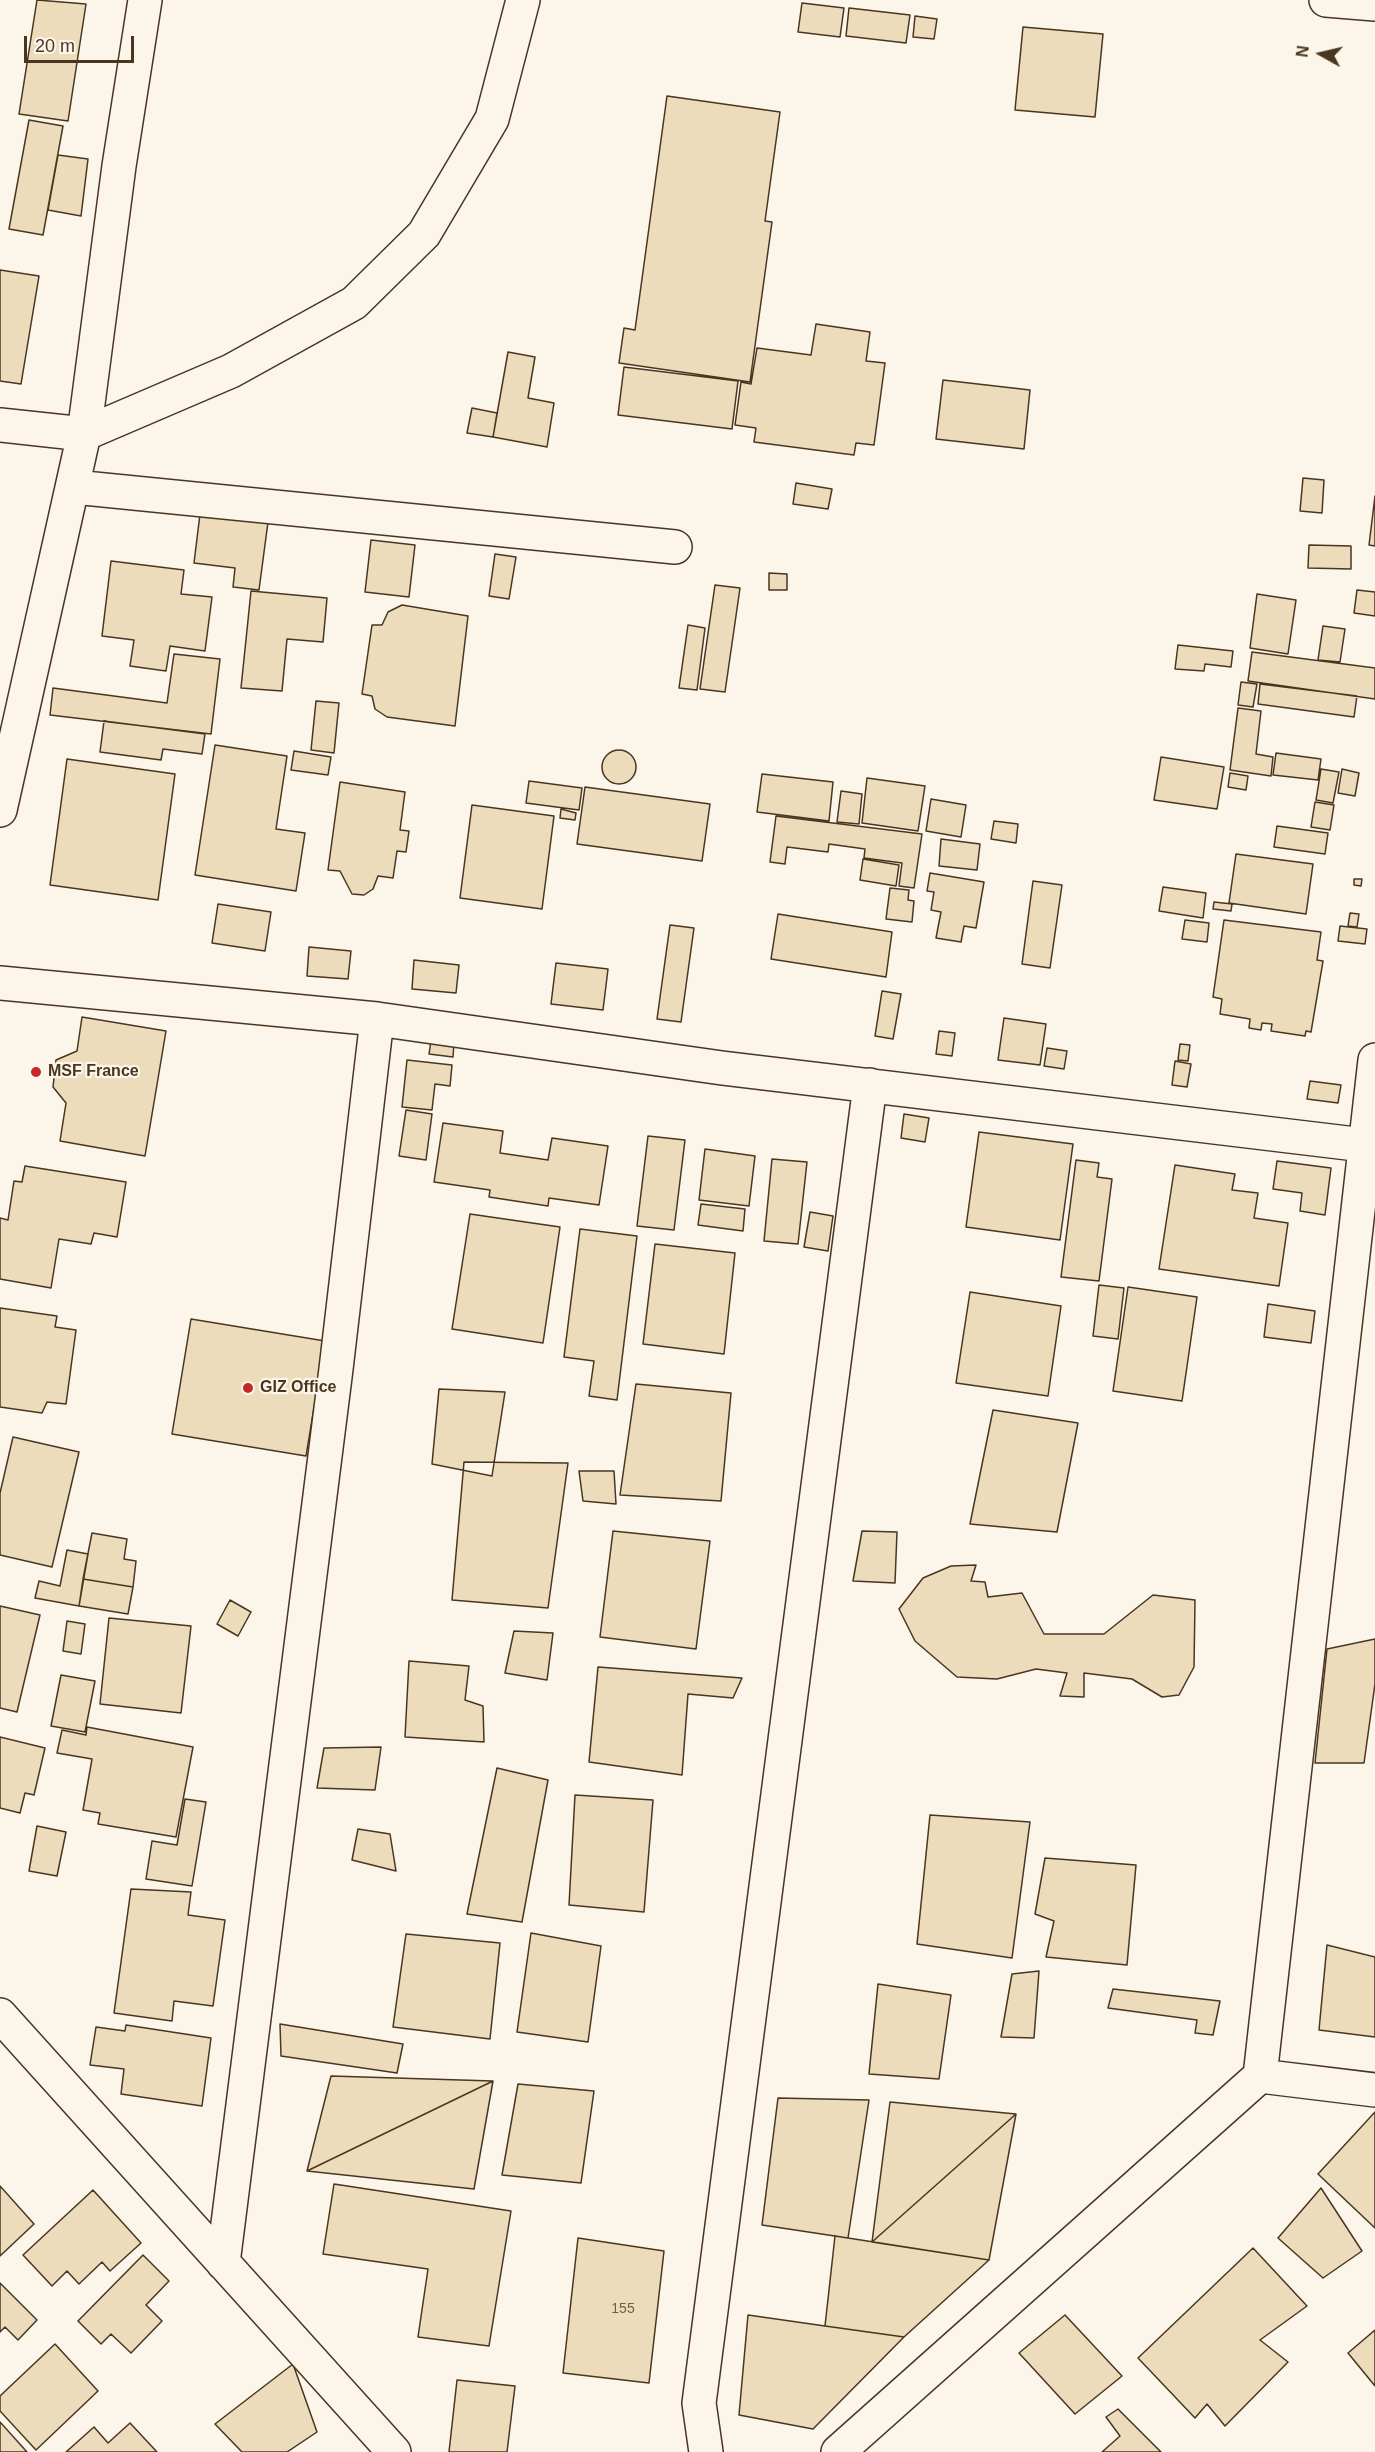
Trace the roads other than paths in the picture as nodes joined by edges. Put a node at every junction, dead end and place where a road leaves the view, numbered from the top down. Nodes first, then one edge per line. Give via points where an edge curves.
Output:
1 (145, 0) edge
2 (524, 0) edge
3 (1326, 0) edge
4 (1375, 4) edge
5 (0, 425) edge
6 (84, 434) junction
7 (74, 487) junction
8 (675, 547) dead end
9 (0, 810) edge
10 (0, 983) edge
11 (377, 1019) junction
12 (1375, 1060) edge
13 (870, 1085) junction
14 (1364, 1145) junction
15 (3, 2023) edge
16 (1260, 2076) junction
17 (1375, 2090) edge
18 (223, 2263) junction
19 (394, 2452) edge
20 (706, 2452) edge
21 (837, 2452) edge

1 - 6 street
2 - 6 street via 492,119 424,234 354,303 231,371
3 - 4 street
5 - 6 street
6 - 7 street
7 - 8 street
7 - 9 street
10 - 11 street
11 - 13 street
11 - 18 street
12 - 14 street
13 - 14 street
13 - 20 street via 699,2403
14 - 16 street
15 - 18 street
16 - 17 street
16 - 21 street
18 - 19 street

